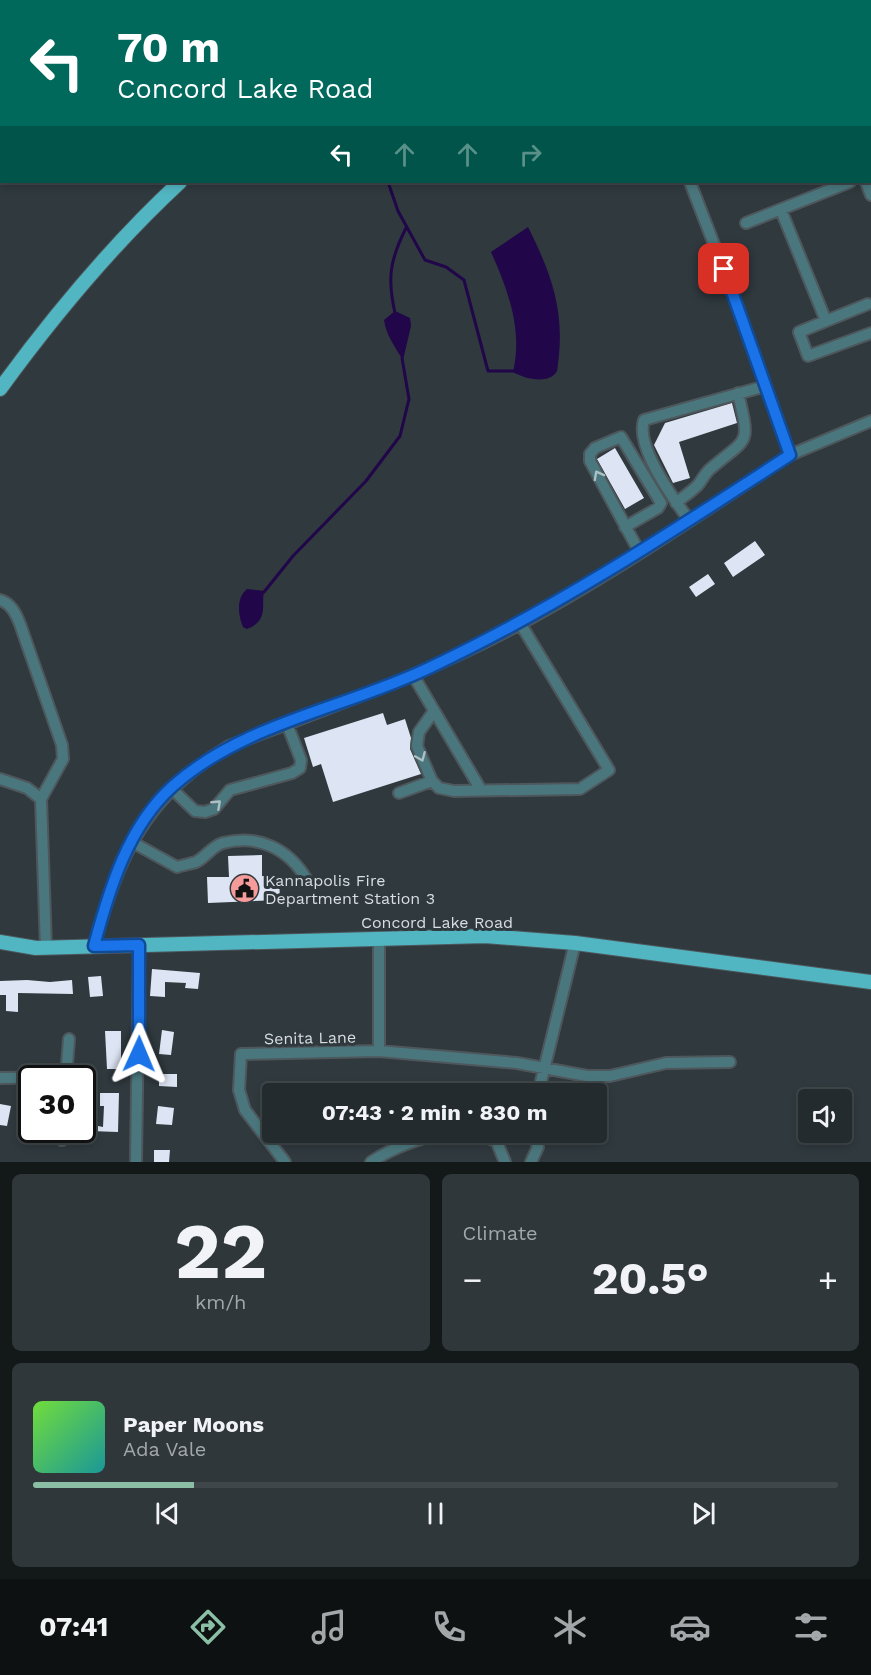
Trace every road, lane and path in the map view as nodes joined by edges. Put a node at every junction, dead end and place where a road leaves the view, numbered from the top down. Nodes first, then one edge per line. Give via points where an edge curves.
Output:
1 (179, 183) edge
2 (690, 183) edge
3 (848, 183) edge
4 (781, 210) junction
5 (746, 223) dead end
6 (870, 306) edge
7 (825, 321) junction
8 (871, 333) edge
9 (766, 386) junction
10 (0, 388) edge
11 (738, 393) junction
12 (871, 421) edge
13 (790, 455) junction
14 (676, 503) junction
15 (690, 521) junction
16 (625, 527) junction
17 (640, 553) junction
18 (0, 600) edge
19 (520, 623) junction
20 (413, 675) junction
21 (434, 711) junction
22 (287, 724) junction
23 (0, 779) edge
24 (432, 781) junction
25 (171, 788) junction
26 (481, 790) junction
27 (399, 793) dead end
28 (41, 800) junction
29 (132, 842) junction
30 (307, 880) dead end
31 (379, 938) junction
32 (0, 942) edge
33 (575, 942) junction
34 (139, 945) junction
35 (94, 946) junction
36 (46, 948) junction
37 (871, 982) edge
38 (69, 1039) dead end
39 (379, 1051) junction
40 (730, 1062) dead end
41 (68, 1065) edge
42 (545, 1067) junction
43 (0, 1078) edge
44 (18, 1078) edge
45 (541, 1083) edge
46 (413, 1143) edge
47 (500, 1143) edge
48 (536, 1143) edge
49 (387, 1158) edge
50 (136, 1162) edge
51 (285, 1162) edge
52 (371, 1162) edge
53 (505, 1162) edge
54 (531, 1162) edge

1 - 10 main road via 98,265
2 - 9 street
3 - 4 street
4 - 5 street
4 - 7 street
6 - 7 street
7 - 8 street via 799,332 808,356
9 - 11 street
9 - 13 street
11 - 14 street via 745,437 735,452 709,470
11 - 14 street via 644,420 642,432 659,475
12 - 13 street
13 - 15 street
14 - 15 street
15 - 17 street
16 -> 16 street via 590,461 595,448 621,437 661,503
16 - 17 street
17 - 19 street
18 - 28 street via 14,611 20,624 62,745 63,759
19 - 20 street
19 - 26 street via 609,770 580,789
20 - 21 street
20 - 22 street
21 -> 24 street via 419,732 417,746
21 - 26 street
22 - 25 street via 229,746
25 -> 22 street via 195,811 205,812 214,809 230,790 292,773 300,768 301,760
23 - 28 street via 27,788
24 - 26 street via 439,788 454,791
24 - 27 street
25 - 29 street
28 - 36 street
29 - 30 street via 177,867 197,861 224,843 269,844 298,864
29 - 35 street
31 - 33 main road, Concord Lake Road via 485,936
31 - 34 main road, Concord Lake Road
31 - 39 street
32 - 36 main road, Concord Lake Road
33 - 37 main road, Concord Lake Road
33 - 42 street
34 - 35 main road, Concord Lake Road
34 - 50 street
35 - 36 main road, Concord Lake Road
38 - 41 street
39 - 42 street, Senita Lane
39 - 51 street, Senita Lane via 241,1054 239,1090 245,1110
40 - 42 street, Senita Lane via 666,1063 610,1076 587,1076
42 - 45 street
43 - 44 street
46 - 49 street
47 - 53 street via 499,1152
48 - 54 street
49 - 52 street

